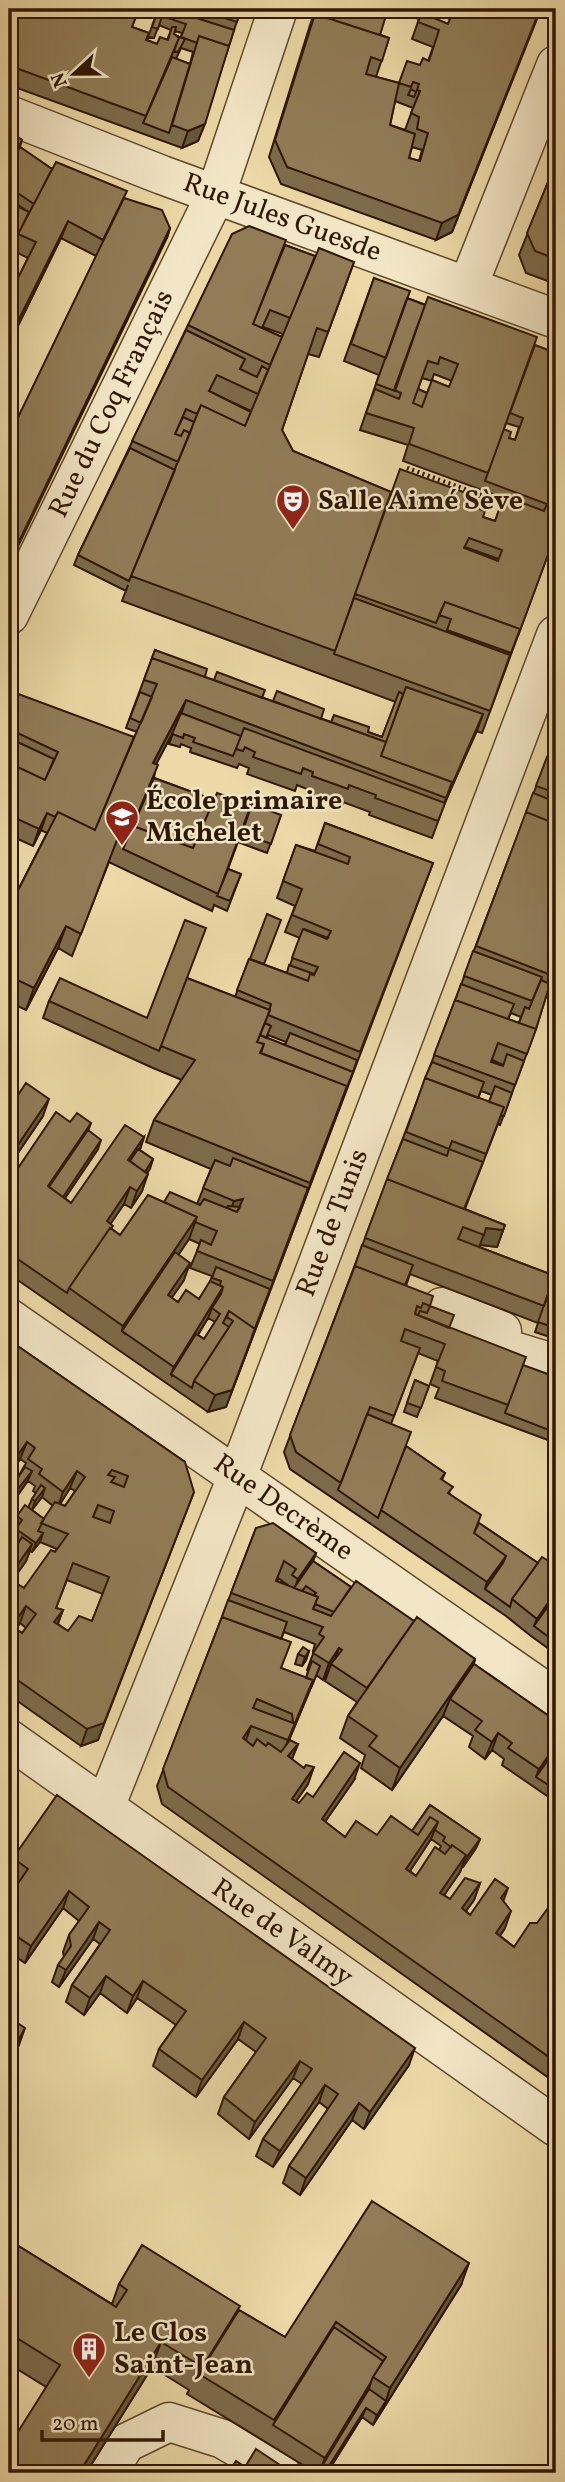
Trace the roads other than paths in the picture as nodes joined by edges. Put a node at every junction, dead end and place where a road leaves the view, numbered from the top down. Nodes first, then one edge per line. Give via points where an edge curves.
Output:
1 (278, 9) edge
2 (556, 65) edge
3 (9, 115) edge
4 (216, 194) junction
5 (468, 286) junction
6 (556, 319) edge
7 (9, 615) edge
8 (556, 635) edge
9 (442, 1307) edge
10 (9, 1318) edge
11 (556, 1364) edge
12 (237, 1476) junction
13 (556, 1699) edge
14 (9, 1739) edge
15 (105, 1807) junction
16 (556, 2127) edge
17 (107, 2473) edge
18 (281, 2473) edge

1 - 4 street, Rue du Coq Français
2 - 5 street
3 - 4 street, Rue Jules Guesde
4 - 5 street, Rue Jules Guesde
4 - 7 street, Rue du Coq Français
5 - 6 street, Rue Jules Guesde
8 - 12 street, Rue de Tunis
9 - 11 street via 502,1331 500,1347
10 - 12 street, Rue Decrème
12 - 13 street, Rue Decrème
12 - 15 street, Rue de Tunis
14 - 15 street, Rue de Valmy
15 - 16 street, Rue de Valmy
17 - 18 street via 126,2443 169,2422 223,2439

